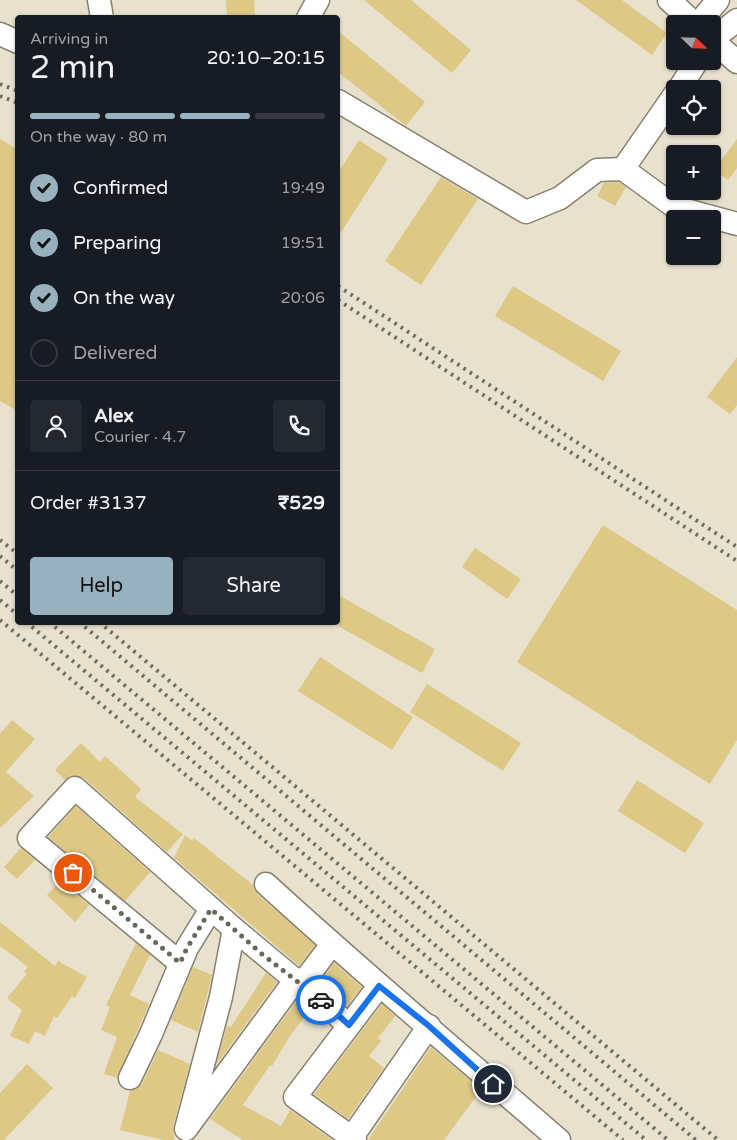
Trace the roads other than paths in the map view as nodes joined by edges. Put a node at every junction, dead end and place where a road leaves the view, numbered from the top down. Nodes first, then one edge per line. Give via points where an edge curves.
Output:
1 (99, 0) edge
2 (318, 0) edge
3 (669, 0) edge
4 (718, 0) edge
5 (102, 15) edge
6 (310, 15) edge
7 (686, 15) edge
8 (705, 15) edge
9 (737, 20) edge
10 (721, 33) edge
11 (0, 34) edge
12 (15, 41) edge
13 (721, 48) edge
14 (737, 62) edge
15 (340, 102) edge
16 (666, 107) edge
17 (623, 170) junction
18 (737, 224) edge
19 (266, 884) dead end
20 (211, 909) junction
21 (234, 929) junction
22 (332, 944) junction
23 (180, 963) junction
24 (299, 982) junction
25 (379, 986) junction
26 (349, 1025) junction
27 (429, 1026) junction
28 (130, 1078) dead end
29 (185, 1135) edge
30 (352, 1139) edge
31 (558, 1140) edge

1 - 5 street
2 - 6 street
3 - 7 street
4 - 8 street
9 - 10 street
11 - 12 street
13 - 14 street
15 - 17 street via 526,212 560,198 597,170
16 - 17 street
17 - 18 street via 676,207
19 - 22 street
20 - 21 street
20 - 23 street
20 - 23 street via 75,788 29,838
21 - 24 street
21 - 29 street via 221,997
22 - 24 street
22 - 25 street
23 - 28 street via 152,1034
24 - 26 street
24 - 29 street
25 - 26 street
25 - 27 street
26 - 30 street via 295,1097
27 - 30 street
27 - 31 street

